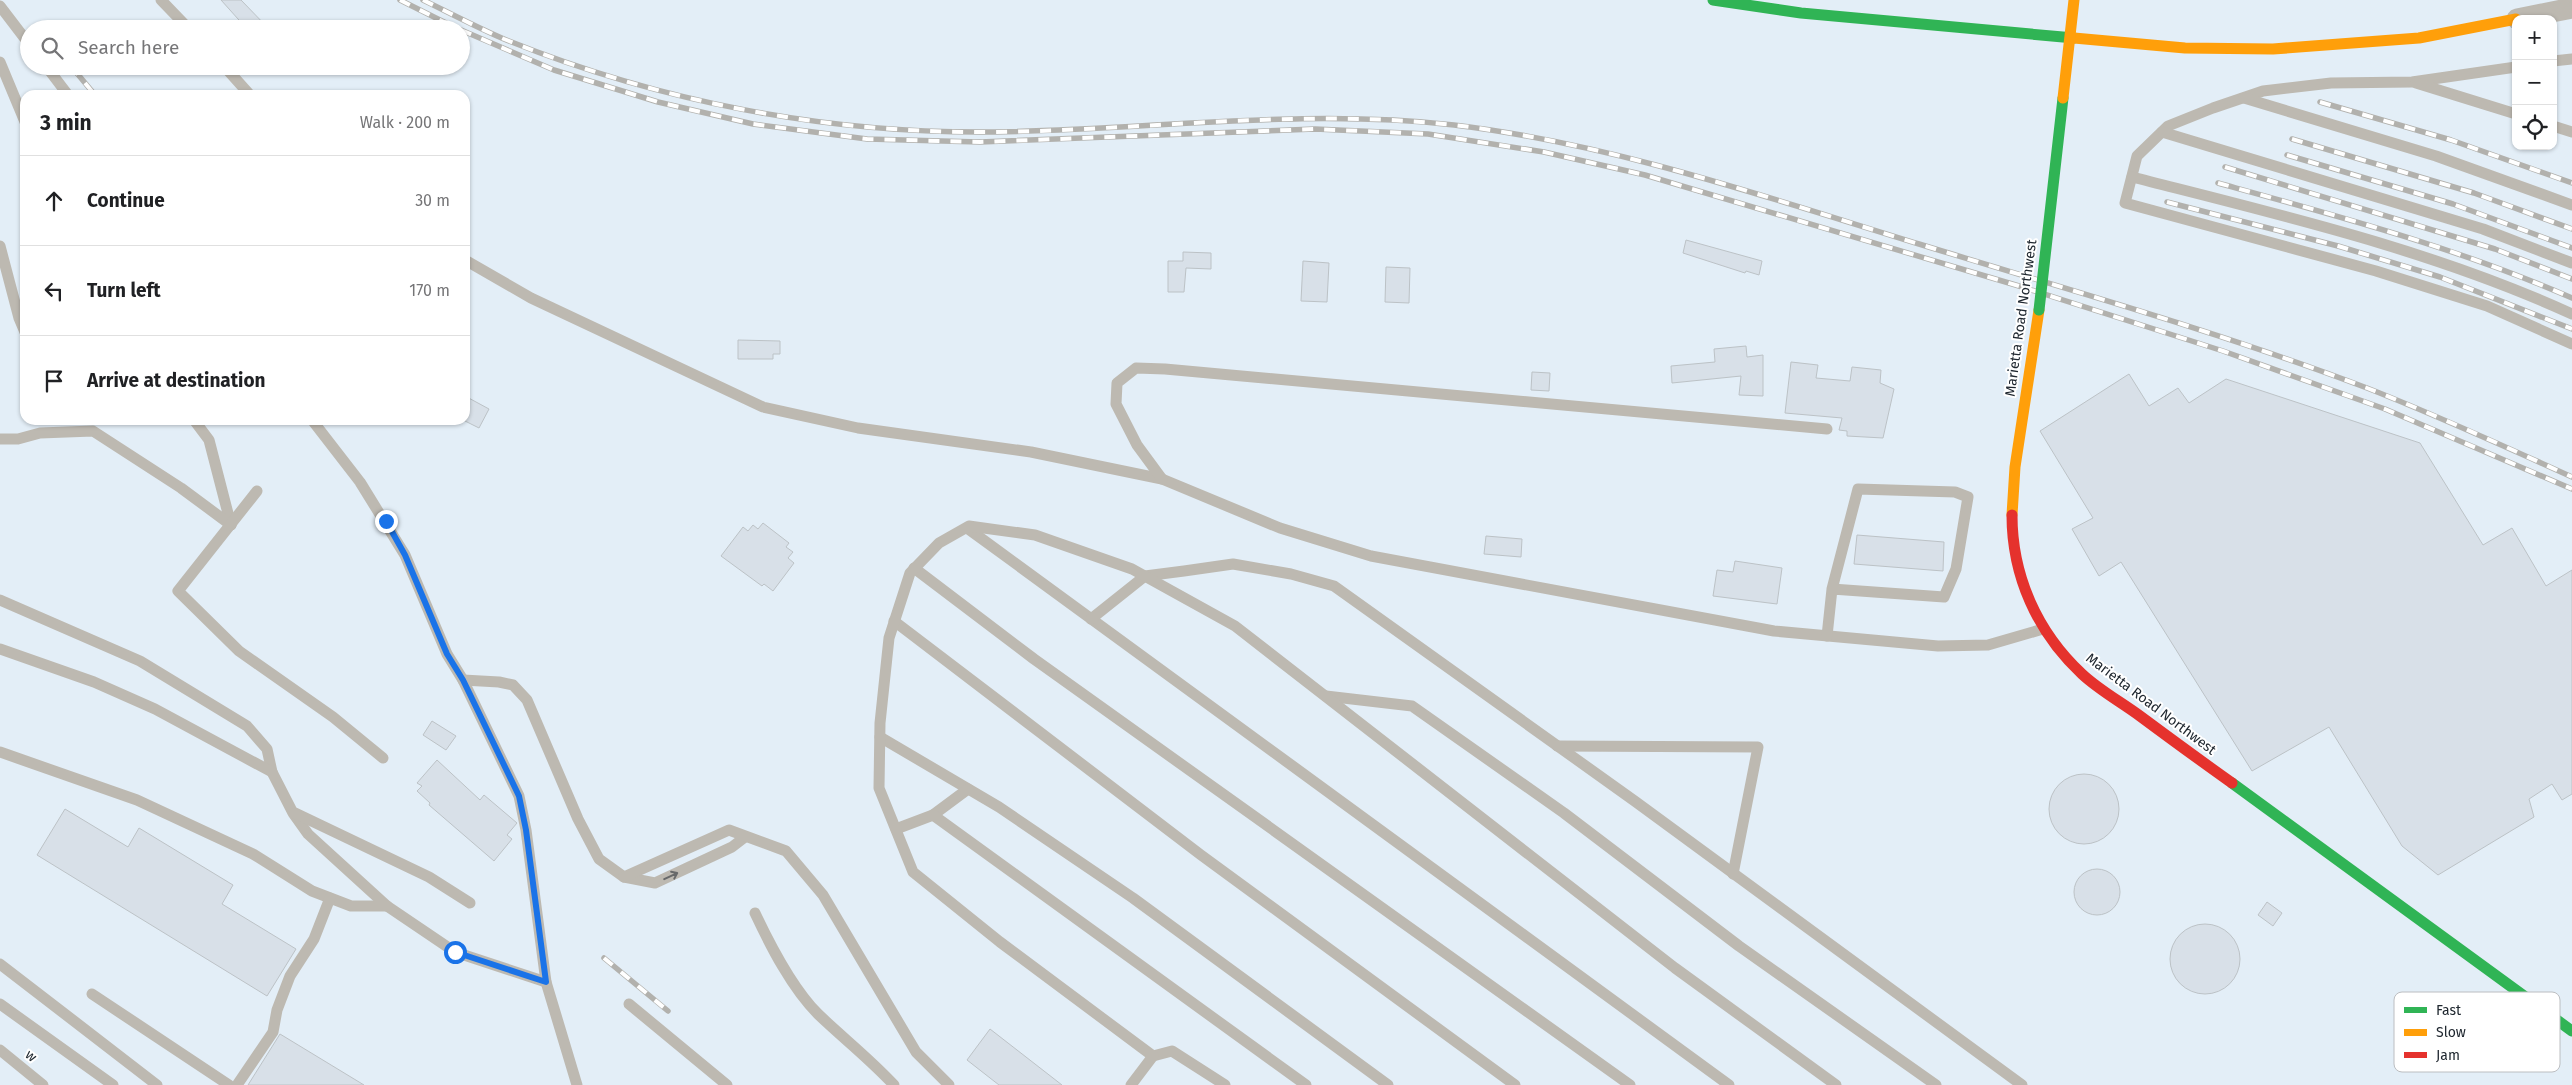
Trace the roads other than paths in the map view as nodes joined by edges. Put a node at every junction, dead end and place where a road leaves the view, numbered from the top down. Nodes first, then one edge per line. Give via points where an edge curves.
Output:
1 (161, 0) edge
2 (1712, 0) edge
3 (2074, 0) edge
4 (0, 6) edge
5 (2572, 8) edge
6 (2536, 15) edge
7 (180, 20) edge
8 (2512, 20) edge
9 (20, 32) edge
10 (2572, 59) edge
11 (2557, 61) edge
12 (0, 62) edge
13 (2512, 68) edge
14 (53, 75) edge
15 (232, 75) edge
16 (2412, 82) junction
17 (64, 90) edge
18 (246, 90) edge
19 (2244, 98) junction
20 (20, 110) edge
21 (2512, 113) edge
22 (2557, 127) edge
23 (2162, 132) junction
24 (2572, 132) edge
25 (2132, 177) junction
26 (2572, 205) edge
27 (0, 246) edge
28 (470, 263) edge
29 (2572, 263) edge
30 (2572, 314) edge
31 (20, 320) edge
32 (2572, 344) edge
33 (65, 425) edge
34 (198, 425) edge
35 (316, 425) edge
36 (1827, 429) dead end
37 (68, 432) junction
38 (0, 439) edge
39 (1162, 479) junction
40 (257, 491) dead end
41 (231, 525) junction
42 (967, 528) junction
43 (914, 568) junction
44 (1145, 576) junction
45 (1832, 589) junction
46 (0, 600) edge
47 (1091, 619) junction
48 (894, 621) junction
49 (2043, 629) junction
50 (1827, 636) junction
51 (0, 649) edge
52 (463, 680) junction
53 (1325, 695) junction
54 (880, 737) junction
55 (1558, 746) junction
56 (0, 752) edge
57 (383, 758) dead end
58 (272, 772) junction
59 (968, 789) junction
60 (293, 813) junction
61 (933, 815) junction
62 (896, 829) junction
63 (745, 837) junction
64 (1733, 874) junction
65 (624, 877) junction
66 (330, 898) junction
67 (470, 903) dead end
68 (387, 906) junction
69 (755, 913) dead end
70 (0, 964) edge
71 (546, 982) junction
72 (2518, 992) edge
73 (92, 994) dead end
74 (0, 1004) edge
75 (629, 1004) dead end
76 (2560, 1022) edge
77 (2572, 1031) edge
78 (0, 1050) edge
79 (1153, 1056) junction
80 (42, 1085) edge
81 (113, 1085) edge
82 (157, 1085) edge
83 (229, 1085) edge
84 (237, 1085) edge
85 (577, 1085) edge
86 (727, 1085) edge
87 (894, 1085) edge
88 (949, 1085) edge
89 (1130, 1085) edge
90 (1225, 1085) edge
91 (1306, 1085) edge
92 (1388, 1085) edge
93 (1515, 1085) edge
94 (1630, 1085) edge
95 (1729, 1085) edge
96 (1836, 1085) edge
97 (1936, 1085) edge
98 (2022, 1085) edge

1 - 7 lane
2 - 8 street via 1801,13 2185,48 2273,49 2420,38
3 - 49 street, Marietta Road Northwest, bridge via 2039,310 2011,491 2010,534 2019,577
4 - 9 lane
5 - 6 street
10 - 11 lane
12 - 20 lane
13 - 16 lane
14 - 17 lane
15 - 18 lane
16 - 19 lane via 2331,83 2263,91
16 - 21 lane
19 - 23 lane via 2168,126
19 - 26 lane via 2436,156
22 - 24 lane
23 - 25 lane via 2137,156
23 - 29 lane via 2483,229
25 - 30 lane via 2406,250
25 - 32 lane via 2125,203 2376,271 2487,306
27 - 31 lane
28 - 39 lane via 531,298 763,407 858,428 1031,452
33 - 37 lane
34 - 41 lane via 208,440
35 - 52 lane via 386,521 405,555 447,654
36 - 39 lane via 1136,368 1117,383 1116,404 1137,446
37 - 38 lane via 40,432 18,439
37 - 41 lane via 93,431
39 - 50 lane via 1280,528 1371,556 1747,628
40 - 41 lane
41 - 57 lane via 178,591 239,651
42 - 43 lane via 939,543
42 - 44 lane via 1035,535
42 - 47 lane
43 - 48 lane
43 - 94 lane via 1034,659
44 - 47 lane
44 - 53 lane via 1235,626
44 - 55 lane via 1233,564 1334,586
45 - 45 lane via 1944,597 1956,569 1968,497 1955,492 1858,489
45 - 50 lane
46 - 58 lane via 140,661 247,726 267,749
47 - 95 lane
48 - 54 lane via 889,638
48 - 93 lane via 1201,855
49 - 50 lane via 1988,645 1938,646
49 - 72 street, Marietta Road Northwest via 2082,674
51 - 58 lane via 94,682 155,709
52 - 65 lane via 514,685 527,700 578,819 599,859
52 - 71 lane via 519,796
53 - 96 lane via 1675,968
53 - 97 lane via 1412,706
54 - 59 lane
54 - 62 lane via 879,788
55 - 64 lane
55 - 64 lane via 1758,747
56 - 66 lane via 136,800 253,854 312,891
58 - 60 lane
59 - 61 lane
59 - 92 lane via 1133,898
60 - 67 lane via 429,877
60 - 68 lane via 308,834
61 - 62 lane
61 - 91 lane
62 - 79 lane via 913,872 1000,942
63 - 65 lane via 729,830
65 -> 63 lane via 655,883 732,847
63 - 88 lane via 786,851 823,895 916,1052
64 - 98 lane
66 - 68 lane via 351,906
66 - 84 lane via 314,939 290,976 277,1010 273,1032
68 - 71 lane via 455,952
69 - 87 lane via 774,954 817,1013
70 - 82 lane
71 - 85 lane
73 - 83 lane
74 - 81 lane
75 - 86 lane
76 - 77 street, Marietta Road Northwest
78 - 80 lane, w
79 - 89 lane
79 - 90 lane via 1172,1052

